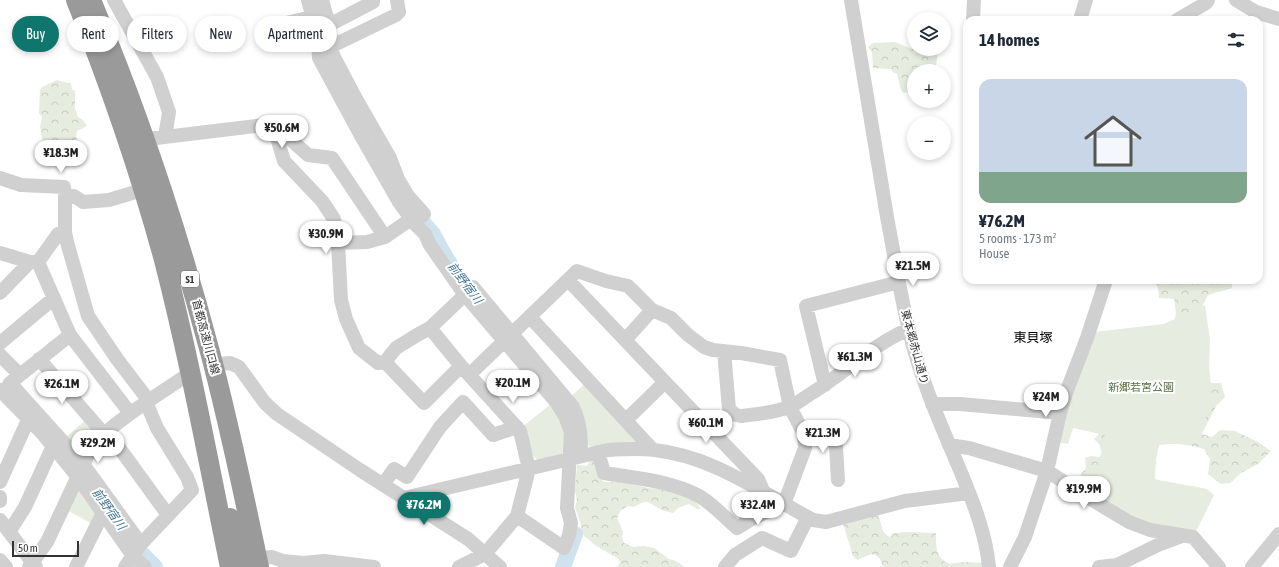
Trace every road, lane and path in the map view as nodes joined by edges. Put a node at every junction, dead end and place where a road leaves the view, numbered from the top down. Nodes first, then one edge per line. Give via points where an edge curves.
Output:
1 (76, 0) edge
2 (91, 0) edge
3 (114, 0) edge
4 (308, 0) edge
5 (373, 0) edge
6 (397, 0) edge
7 (851, 0) edge
8 (974, 0) edge
9 (1086, 0) edge
10 (1208, 0) edge
11 (1236, 0) edge
12 (323, 1) edge
13 (312, 16) edge
14 (327, 16) edge
15 (973, 16) edge
16 (1081, 16) edge
17 (1184, 16) edge
18 (1279, 20) edge
19 (337, 21) edge
20 (337, 44) edge
21 (319, 52) edge
22 (333, 52) edge
23 (349, 101) junction
24 (273, 124) junction
25 (165, 137) junction
26 (148, 139) dead end
27 (0, 178) edge
28 (139, 191) dead end
29 (65, 194) junction
30 (413, 221) junction
31 (65, 232) junction
32 (385, 237) junction
33 (338, 243) junction
34 (0, 253) edge
35 (34, 262) junction
36 (194, 280) dead end
37 (568, 280) junction
38 (899, 282) junction
39 (1105, 284) edge
40 (166, 288) dead end
41 (0, 293) edge
42 (464, 295) junction
43 (54, 298) junction
44 (652, 310) junction
45 (530, 318) junction
46 (430, 328) junction
47 (909, 329) junction
48 (70, 335) junction
49 (508, 337) junction
50 (625, 340) junction
51 (0, 343) edge
52 (724, 351) junction
53 (0, 354) edge
54 (39, 359) junction
55 (385, 362) junction
56 (219, 364) dead end
57 (465, 371) junction
58 (187, 375) dead end
59 (665, 382) junction
60 (825, 385) junction
61 (7, 389) edge
62 (146, 402) junction
63 (932, 404) junction
64 (790, 407) junction
65 (130, 413) junction
66 (1060, 413) junction
67 (28, 420) junction
68 (626, 420) junction
69 (215, 427) junction
70 (517, 427) junction
71 (106, 432) junction
72 (804, 434) junction
73 (949, 445) junction
74 (53, 446) junction
75 (653, 450) junction
76 (598, 452) junction
77 (575, 457) junction
78 (529, 469) junction
79 (80, 470) junction
80 (1047, 471) junction
81 (838, 480) dead end
82 (0, 482) edge
83 (383, 485) junction
84 (969, 492) junction
85 (764, 493) junction
86 (0, 497) edge
87 (404, 498) junction
88 (0, 501) edge
89 (784, 504) junction
90 (103, 513) junction
91 (168, 515) junction
92 (517, 516) junction
93 (808, 517) junction
94 (0, 520) edge
95 (9, 532) junction
96 (1279, 534) edge
97 (1183, 535) junction
98 (141, 544) junction
99 (485, 554) junction
100 (0, 560) edge
101 (129, 561) edge
102 (257, 564) edge
103 (32, 566) edge
104 (728, 566) edge
105 (6, 567) edge
106 (76, 567) edge
107 (145, 567) edge
108 (230, 567) edge
109 (241, 567) edge
110 (374, 567) edge
111 (459, 567) edge
112 (500, 567) edge
113 (989, 567) edge
114 (1010, 567) edge
115 (1099, 567) edge
116 (1219, 567) edge
117 (1252, 567) edge

1 - 108 highway, 首都高速川口線 / S1, bridge via 106,76 163,259 196,398
2 - 102 highway, 首都高速川口線 / S1, bridge via 123,79 161,186 191,282 228,424
3 - 25 street via 157,77 169,112
4 - 13 street
5 - 19 street
6 - 20 street via 399,12 396,15
7 - 38 street, 東本郷赤山通り
8 - 15 street
9 - 16 street
10 - 17 street
11 - 18 street via 1256,12
12 - 14 street
21 - 23 street via 319,58
22 - 23 street
23 - 30 street via 399,202
24 - 25 street
24 - 32 street via 308,155 332,158
24 - 33 street via 284,161 322,201 334,219
25 - 26 street
27 - 29 street via 21,185 64,187
28 - 29 street via 109,200 83,202
29 - 31 street
30 - 32 street
30 - 42 street via 425,234 434,252
31 - 35 street via 58,234
31 - 62 street via 88,316 146,397
32 - 33 street via 367,242
33 - 55 street via 341,300 346,319 359,348 378,363
34 - 35 street
35 - 41 street
35 - 43 street
36 - 69 highway
37 - 44 street via 578,271 606,282 628,286
37 - 45 street
37 - 50 street
38 - 47 street, 東本郷赤山通り
38 - 60 street via 806,306
39 - 66 street
40 - 69 highway via 196,366
42 - 46 street
42 - 49 street via 472,287
43 - 48 street
43 - 51 street
44 - 50 street
44 - 52 street via 671,318 704,347
45 - 49 street
45 - 68 street
46 - 55 street via 396,348
46 - 57 street
47 - 60 street via 879,345
47 - 63 street, 東本郷赤山通り
48 - 54 street
48 - 65 street
49 - 57 street
49 - 77 street via 565,416 571,432
50 - 59 street
52 - 64 street via 780,360
52 - 64 street via 729,410 741,416
53 - 61 street
54 - 61 street
54 - 71 street
55 - 57 street via 424,403
56 - 83 street via 230,363 239,367 265,403 277,414
57 - 70 street
58 - 62 street
59 - 68 street
59 - 85 street via 758,479
60 - 64 street
61 - 67 street
61 - 79 street
62 - 65 street
62 - 91 street via 157,428 187,477 192,490
63 - 66 street
63 - 73 street, 東本郷赤山通り
64 - 72 street
65 - 71 street
66 - 80 street
67 - 74 street
67 - 82 street
68 - 75 street
69 - 102 highway
69 - 109 highway
70 - 78 street via 520,430
70 - 83 street via 493,435 463,402 440,426 407,477 394,469
71 - 79 street via 93,444
71 - 91 street
72 - 81 street via 835,431
72 - 89 street via 805,448
73 - 80 street
73 - 84 street, 東本郷赤山通り
74 - 79 street
74 - 95 street via 25,507
75 - 76 street
75 - 85 street via 709,464
76 - 77 street
76 - 89 street via 604,473 679,487 700,497 737,528
77 - 78 street
77 - 92 street via 566,508 571,523 564,548
78 - 87 street
78 - 92 street
79 - 90 street
79 - 98 street
79 - 103 street via 47,542
80 - 97 street via 1129,522 1150,530
80 - 114 street via 1025,537
83 - 87 street
84 - 93 street via 905,501 826,522
84 - 113 street, 東本郷赤山通り via 984,536
85 - 89 street
86 - 88 street
87 - 99 street via 468,539
89 - 93 street
90 - 101 street
90 - 106 street
91 - 98 street
92 - 99 street
93 - 104 street via 791,551 762,538 736,555
94 - 95 street
95 - 103 street
96 - 117 street
97 - 115 street via 1117,565
97 - 116 street via 1193,537
98 - 101 street
99 - 111 street
99 - 112 street
100 - 105 street
101 - 107 street
102 - 110 street via 272,557 304,564 324,561

